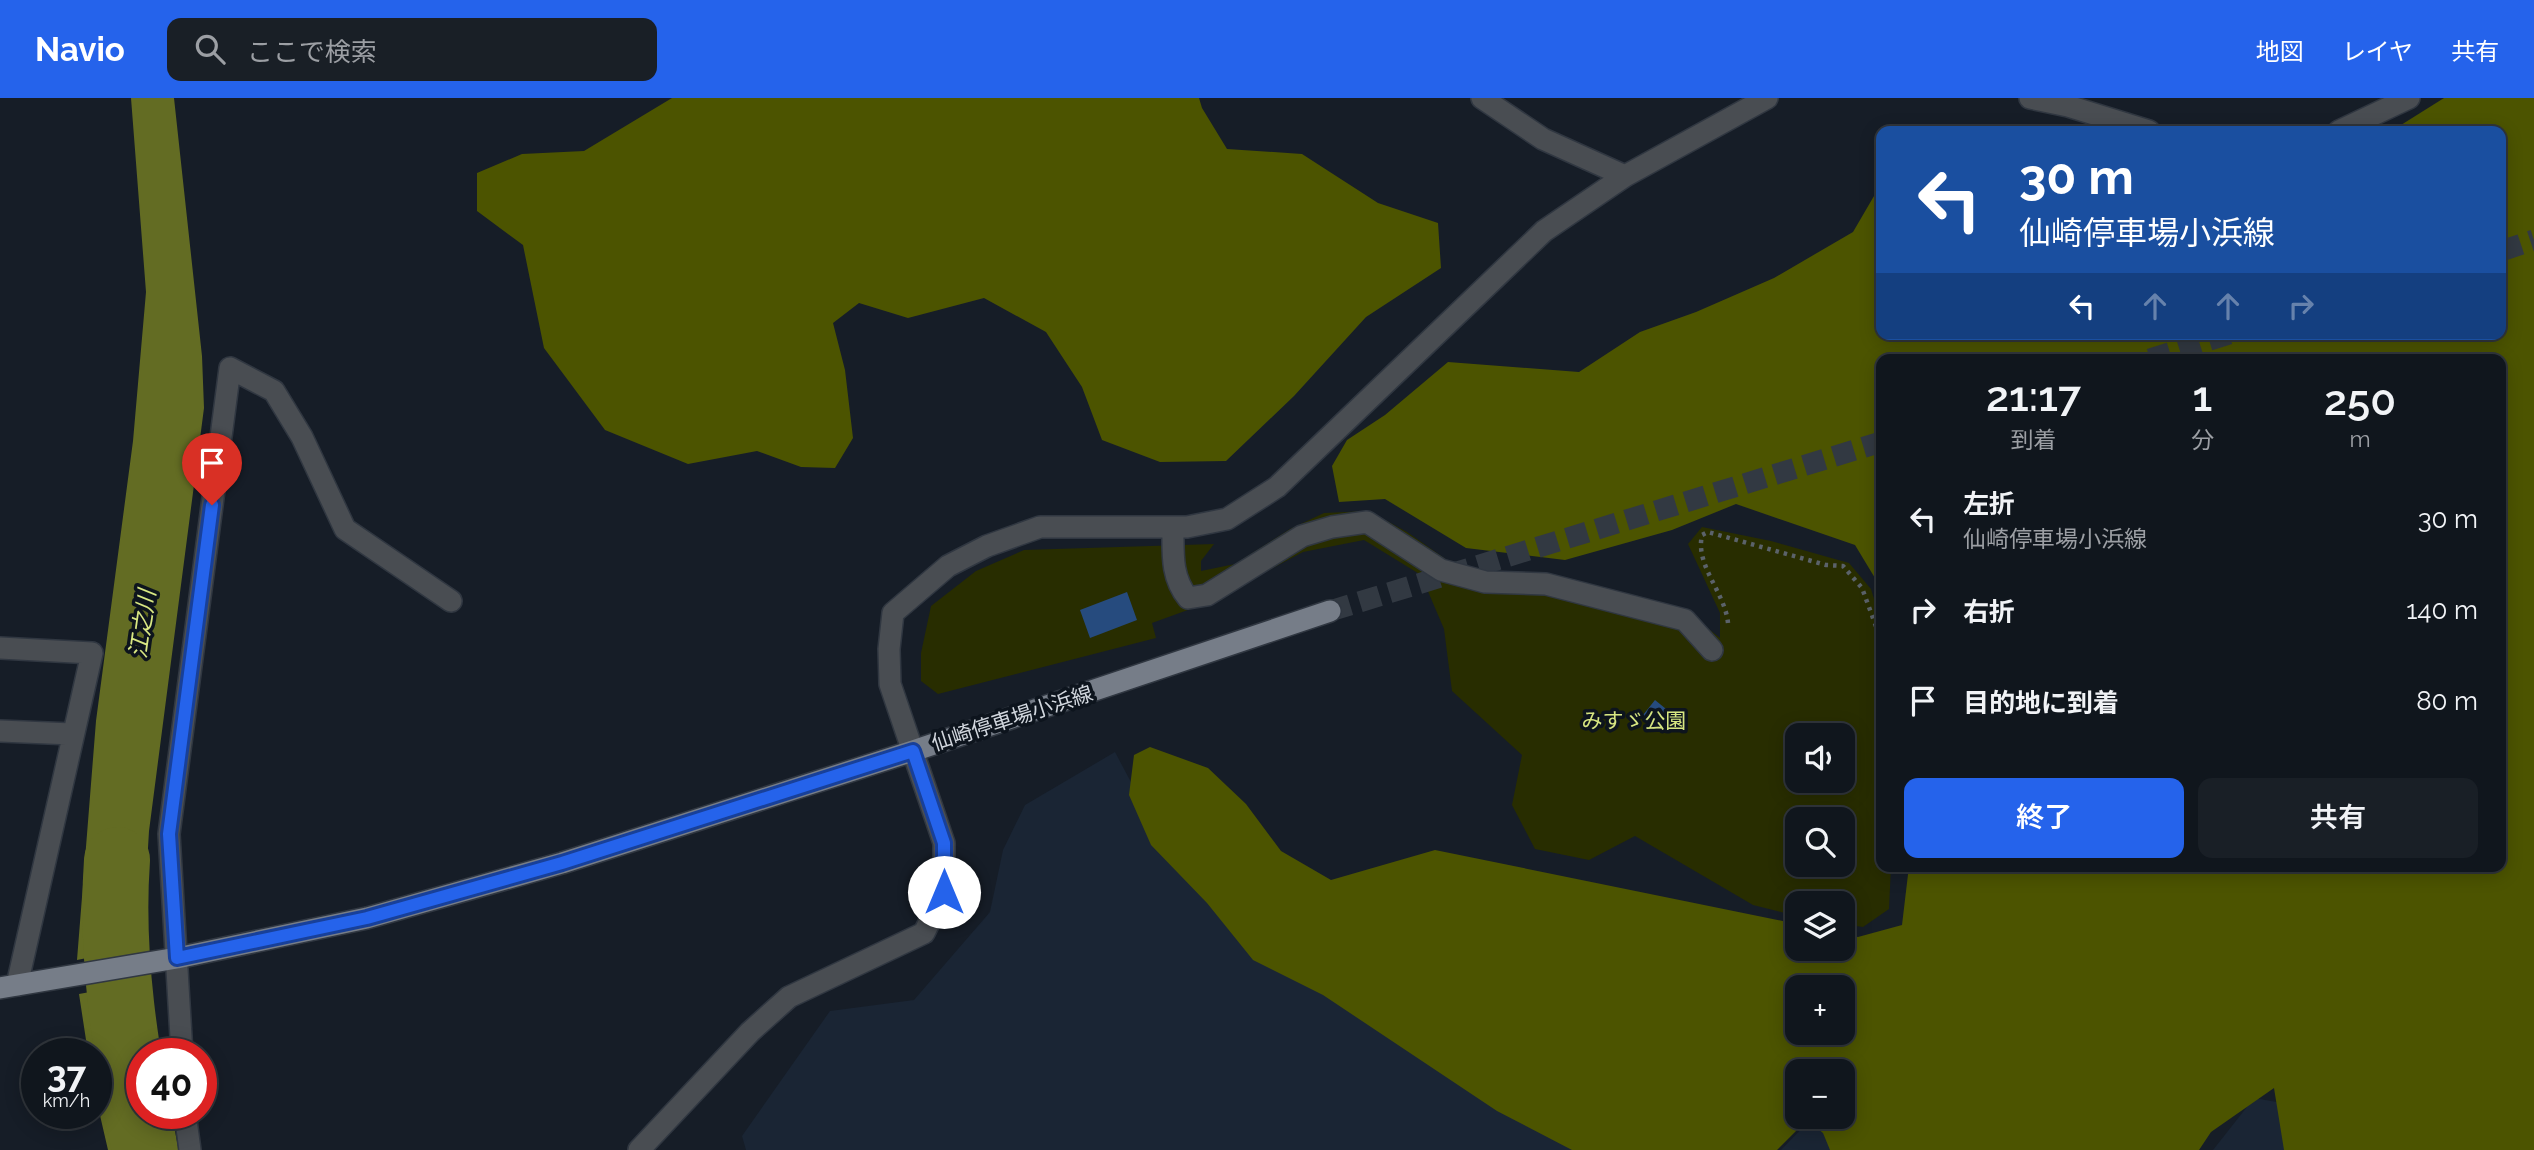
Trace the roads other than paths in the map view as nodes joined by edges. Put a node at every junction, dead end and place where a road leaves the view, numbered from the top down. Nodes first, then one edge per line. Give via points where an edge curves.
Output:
1 (1482, 98) edge
2 (1767, 98) edge
3 (2030, 98) edge
4 (2409, 98) edge
5 (2133, 126) edge
6 (2350, 126) edge
7 (1625, 176) junction
8 (1173, 527) junction
9 (451, 601) dead end
10 (1330, 611) tunnel mouth
11 (0, 648) edge
12 (1712, 650) dead end
13 (0, 731) edge
14 (72, 734) junction
15 (913, 751) junction
16 (170, 960) junction
17 (18, 985) edge
18 (180, 1038) edge
19 (187, 1129) edge
20 (190, 1150) edge
21 (639, 1150) edge

1 - 7 street via 1543,139
2 - 7 street
3 - 5 street
4 - 6 street
7 - 8 street via 1544,231 1277,487 1227,519
8 - 12 street via 1174,571 1188,598 1207,595 1301,536 1367,522 1441,570 1485,582 1546,584 1685,620
8 - 15 street via 1040,527 948,566 893,613 890,684
9 - 16 street via 345,529 302,437 274,391 230,368 169,834
10 - 15 main road, 仙崎停車場小浜線
11 - 14 street via 92,653
13 - 14 street
14 - 17 street
15 - 16 main road, 仙崎停車場小浜線 via 562,863 393,911
15 - 21 street via 944,843 944,892 924,933 789,997
16 - 17 main road, 仙崎停車場小浜線
16 - 18 street
19 - 20 street

